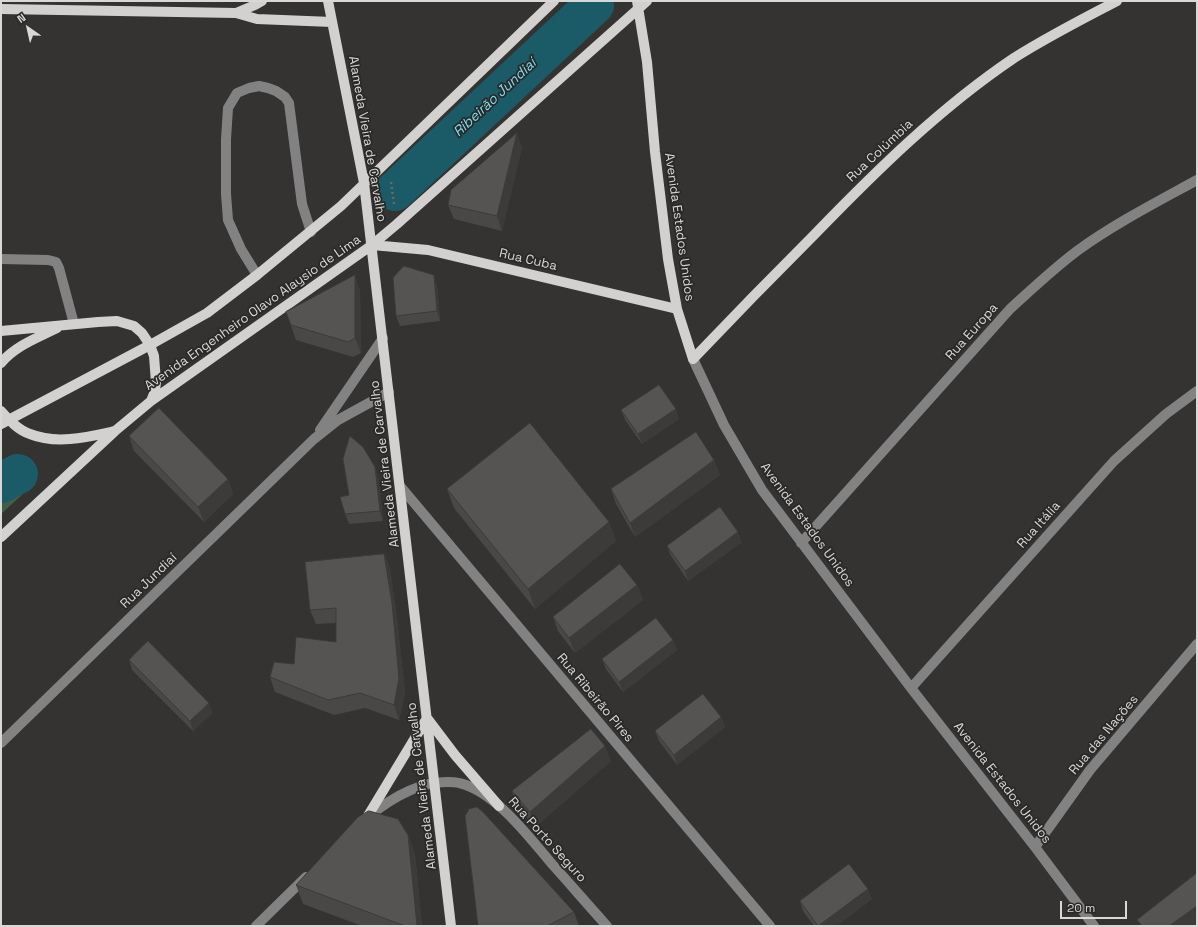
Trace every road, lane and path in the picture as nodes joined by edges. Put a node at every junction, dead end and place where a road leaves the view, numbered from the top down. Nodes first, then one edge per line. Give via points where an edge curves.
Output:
1 (262, 1) edge
2 (328, 1) edge
3 (554, 1) edge
4 (647, 1) edge
5 (1117, 1) edge
6 (638, 4) edge
7 (1, 9) edge
8 (236, 13) junction
9 (332, 22) junction
10 (388, 159) junction
11 (1197, 180) edge
12 (364, 183) junction
13 (397, 224) junction
14 (311, 232) junction
15 (372, 245) junction
16 (1, 259) edge
17 (258, 275) junction
18 (677, 309) junction
19 (74, 324) junction
20 (64, 325) junction
21 (1, 331) edge
22 (383, 338) junction
23 (150, 345) junction
24 (693, 359) junction
25 (1, 363) edge
26 (1197, 391) edge
27 (389, 392) junction
28 (151, 401) junction
29 (1, 411) edge
30 (5, 422) edge
31 (115, 431) junction
32 (314, 439) junction
33 (400, 486) junction
34 (1, 537) edge
35 (801, 543) junction
36 (1197, 644) edge
37 (911, 688) junction
38 (427, 718) junction
39 (1, 743) edge
40 (435, 782) junction
41 (499, 806) junction
42 (363, 821) joint
43 (1035, 847) junction
44 (311, 872) edge
45 (256, 926) edge
46 (451, 926) edge
47 (607, 926) edge
48 (770, 926) edge
49 (1094, 926) edge

1 - 8 main road
2 - 9 main road, Alameda Vieira de Carvalho
3 - 10 main road, Avenida Engenheiro Olavo Alaysio de Lima
4 - 6 main road, Avenida Engenheiro Olavo Alaysio de Lima
5 - 24 main road, Rua Colúmbia via 1057,32 1014,59 931,121 870,178
6 - 13 main road, Avenida Engenheiro Olavo Alaysio de Lima
6 - 18 main road, Avenida Estados Unidos via 648,62 667,252
7 - 8 main road
8 - 9 main road via 257,19
9 - 12 main road, Alameda Vieira de Carvalho
10 - 12 main road, Avenida Engenheiro Olavo Alaysio de Lima
10 - 13 path
11 - 35 street, Rua Europa via 1131,216 1078,250 1047,274 1010,310
12 - 14 main road, Avenida Engenheiro Olavo Alaysio de Lima
12 - 15 main road, Alameda Vieira de Carvalho
13 - 15 main road, Avenida Engenheiro Olavo Alaysio de Lima
14 - 17 main road, Avenida Engenheiro Olavo Alaysio de Lima
14 - 17 street via 302,204 289,104 285,97 259,86 237,93 228,108 228,220 241,249
15 - 18 main road, Rua Cuba via 428,250
15 - 22 main road, Alameda Vieira de Carvalho
15 - 28 main road, Avenida Engenheiro Olavo Alaysio de Lima
16 - 19 street via 56,262
17 - 23 main road, Avenida Engenheiro Olavo Alaysio de Lima via 215,308
18 - 24 main road, Avenida Estados Unidos
19 - 20 main road
19 - 23 main road via 117,321 134,326
20 - 21 main road
20 - 25 main road via 27,342
22 - 27 main road, Alameda Vieira de Carvalho
22 - 32 street, Rua Jundiaí
23 - 28 main road via 154,356 156,382
23 - 30 main road, Avenida Engenheiro Olavo Alaysio de Lima
24 - 35 street, Avenida Estados Unidos via 724,425 754,477
26 - 37 street, Rua Itália via 1166,414 1114,460
27 - 32 street, Rua Jundiaí via 338,420
27 - 33 main road, Alameda Vieira de Carvalho
28 - 31 main road, Avenida Engenheiro Olavo Alaysio de Lima
29 - 30 main road
30 - 31 main road via 29,434 47,439 78,439
31 - 34 main road, Avenida Engenheiro Olavo Alaysio de Lima
32 - 39 street, Rua Jundiaí
33 - 38 main road, Alameda Vieira de Carvalho
33 - 48 street, Rua Ribeirão Pires
35 - 37 street, Avenida Estados Unidos
36 - 43 street, Rua das Nações via 1090,770
37 - 43 street, Avenida Estados Unidos
38 - 40 main road, Alameda Vieira de Carvalho
38 - 41 main road
38 - 42 main road
40 - 41 street, Rua Porto Seguro via 458,782 478,790
40 - 42 street, Rua Porto Seguro via 399,796 381,806
40 - 46 main road, Alameda Vieira de Carvalho
41 - 47 street, Rua Porto Seguro via 528,835
43 - 49 street, Avenida Estados Unidos
44 - 45 street

